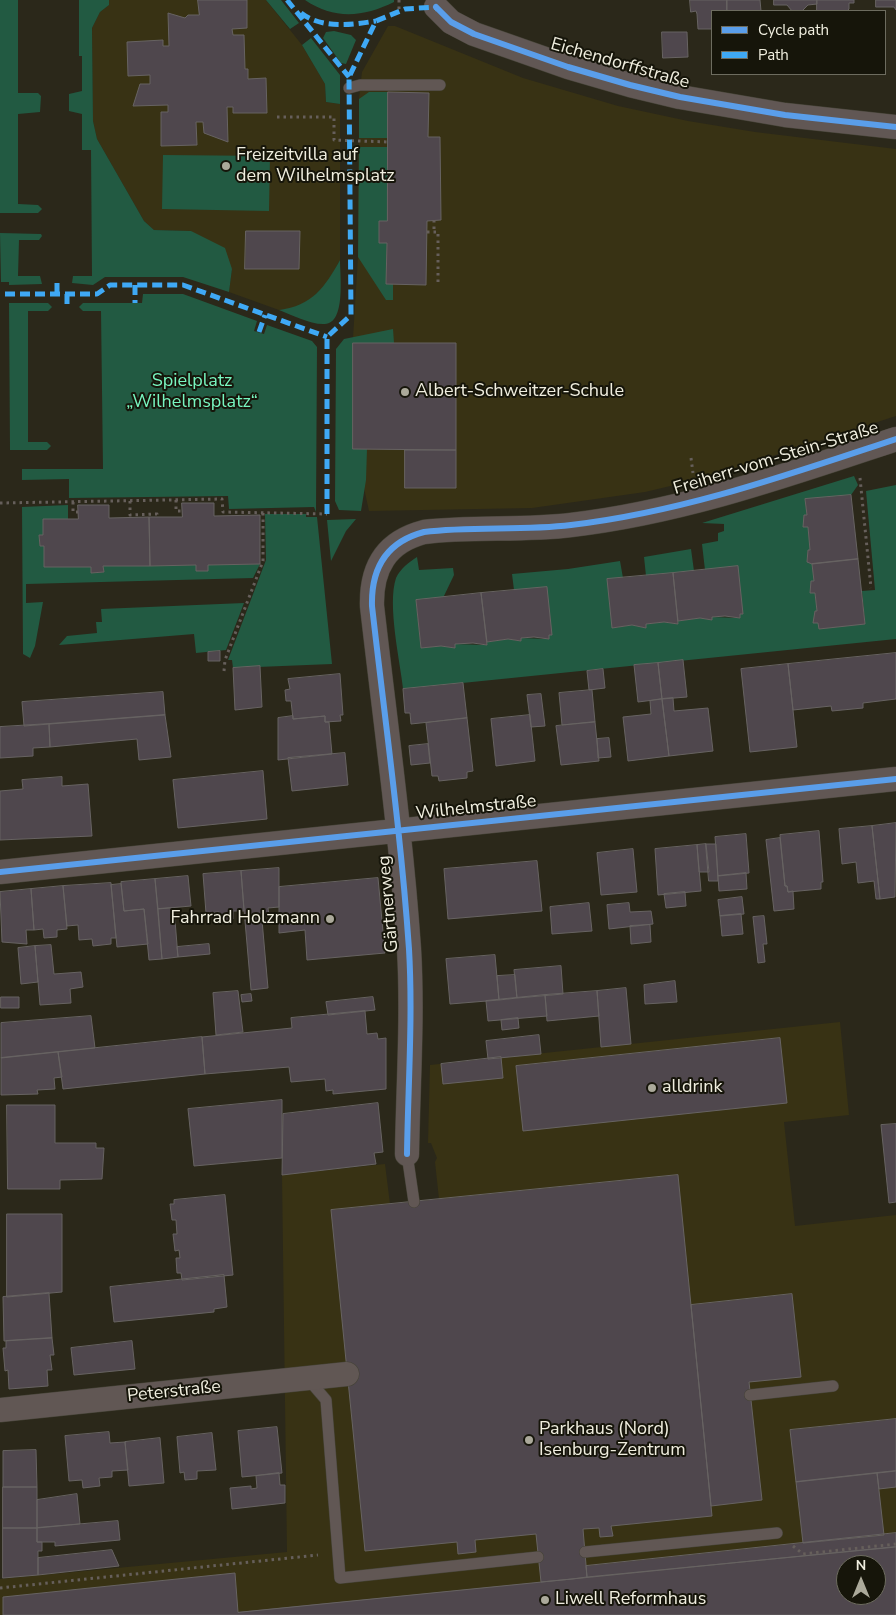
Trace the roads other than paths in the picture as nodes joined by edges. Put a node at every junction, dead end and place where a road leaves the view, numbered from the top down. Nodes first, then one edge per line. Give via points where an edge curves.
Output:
1 (436, 7) dead end
2 (440, 84) dead end
3 (349, 88) dead end
4 (896, 128) edge
5 (896, 439) edge
6 (372, 593) joint
7 (896, 778) edge
8 (398, 831) junction
9 (0, 872) edge
10 (407, 1154) joint
11 (414, 1202) dead end
12 (347, 1374) dead end
13 (306, 1378) junction
14 (833, 1386) dead end
15 (750, 1395) dead end
16 (0, 1410) edge
17 (777, 1533) dead end
18 (585, 1552) dead end
19 (538, 1557) dead end

1 - 4 street, Eichendorffstraße via 451,22 474,34 630,86 726,106
2 - 3 lane via 360,85
5 - 6 street, Freiherr-vom-Stein-Straße via 744,488 649,512 572,525 416,534 396,545 383,558 373,578
6 - 8 street, Gärtnerweg
7 - 8 street, Wilhelmstraße
8 - 9 street, Wilhelmstraße
8 - 10 street, Gärtnerweg via 410,986
10 - 11 lane
12 - 13 street, Peterstraße
13 - 16 street, Peterstraße
13 - 19 lane via 326,1400 340,1578
14 - 15 lane
17 - 18 lane

